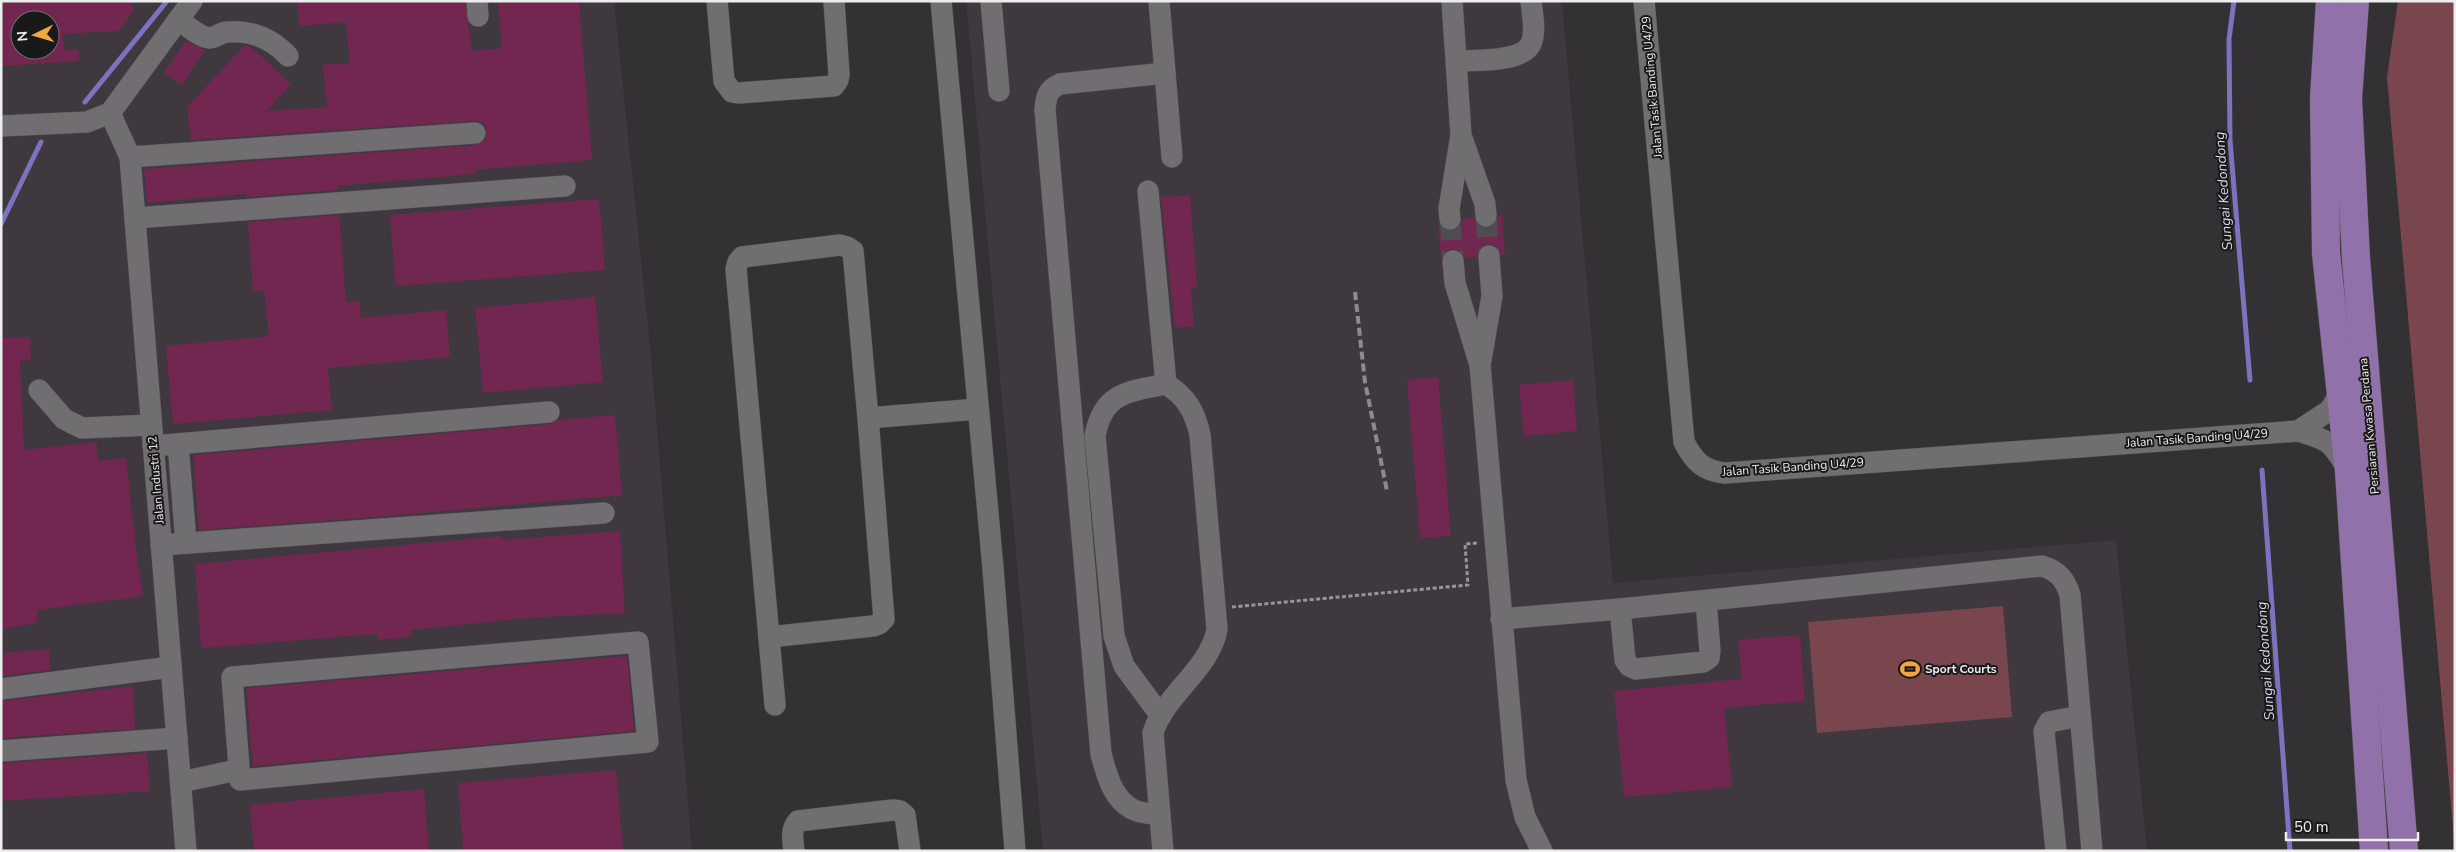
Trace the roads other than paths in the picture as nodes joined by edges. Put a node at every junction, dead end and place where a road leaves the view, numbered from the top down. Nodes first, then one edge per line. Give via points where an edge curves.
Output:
1 (192, 1) edge
2 (717, 1) edge
3 (834, 1) edge
4 (941, 1) edge
5 (991, 1) edge
6 (1159, 1) edge
7 (1452, 1) edge
8 (1531, 1) edge
9 (1644, 1) edge
10 (2330, 1) edge
11 (2355, 1) edge
12 (178, 20) junction
13 (288, 56) dead end
14 (1457, 61) junction
15 (1165, 73) junction
16 (999, 91) dead end
17 (110, 113) junction
18 (1, 126) edge
19 (475, 133) dead end
20 (1461, 136) junction
21 (130, 157) junction
22 (1172, 157) dead end
23 (565, 186) dead end
24 (1148, 191) dead end
25 (1486, 216) tunnel mouth
26 (135, 218) junction
27 (1450, 219) tunnel mouth
28 (1489, 256) tunnel mouth
29 (1453, 261) tunnel mouth
30 (1480, 365) junction
31 (1166, 384) junction
32 (39, 390) dead end
33 (2342, 390) junction
34 (978, 409) junction
35 (549, 412) dead end
36 (868, 418) junction
37 (151, 425) junction
38 (2298, 431) junction
39 (178, 444) junction
40 (153, 446) junction
41 (2349, 471) junction
42 (604, 513) dead end
43 (186, 543) junction
44 (161, 545) junction
45 (1706, 601) junction
46 (1620, 609) junction
47 (1500, 619) junction
48 (769, 637) junction
49 (171, 666) junction
50 (1, 689) edge
51 (774, 705) dead end
52 (1161, 716) junction
53 (2080, 716) junction
54 (177, 738) junction
55 (1, 751) edge
56 (237, 770) junction
57 (181, 782) junction
58 (1160, 815) junction
59 (186, 851) edge
60 (794, 851) edge
61 (910, 851) edge
62 (1015, 851) edge
63 (1163, 851) edge
64 (1542, 851) edge
65 (2056, 851) edge
66 (2092, 851) edge
67 (2374, 851) edge
68 (2404, 851) edge

1 - 12 street
2 - 3 street via 724,81 732,92 738,93 834,86 840,74
4 - 34 street
5 - 16 street
6 - 15 street
7 - 14 street
8 - 14 street via 1534,28 1528,49 1509,57
9 - 38 street, Jalan Tasik Banding U4/29 via 1684,442 1699,464 1710,472
10 - 33 main road, Persiaran Kwasa Perdana via 2324,98 2326,253
11 - 68 main road, Persiaran Kwasa Perdana via 2348,99 2356,259
12 - 13 street via 205,37 245,32 264,38
12 - 17 street
14 - 20 street
15 - 22 street
15 - 58 street via 1060,84 1051,88 1045,110 1101,754 1108,780 1118,798 1133,810
17 - 18 street via 87,122
17 - 21 street, Jalan Industri 12
19 - 21 street
20 - 25 street via 1485,204
20 - 27 street
21 - 26 street, Jalan Industri 12
23 - 26 street
24 - 31 street
26 - 37 street, Jalan Industri 12
28 - 30 street via 1492,296
29 - 30 street via 1455,283
30 - 47 street
31 - 52 street via 1186,399 1200,435 1217,629 1212,646
31 - 52 street via 1118,396 1098,418 1095,436 1114,636 1124,666
32 - 37 street via 64,419 82,428
33 - 38 street, Jalan Tasik Banding U4/29 via 2330,410
33 - 41 main road, Persiaran Kwasa Perdana
34 - 36 street
34 - 62 street
35 - 39 street
36 - 48 street via 884,619 873,626
36 - 48 street via 853,251 840,245 742,257 736,269
37 - 40 street, Jalan Industri 12
38 - 41 street, Jalan Tasik Banding U4/29 via 2322,438 2336,447
39 - 40 street
39 - 43 street
40 - 44 street, Jalan Industri 12
41 - 67 main road, Persiaran Kwasa Perdana
42 - 43 street
43 - 44 street
44 - 49 street, Jalan Industri 12
45 - 46 street
45 - 46 street via 1709,658 1703,662 1636,670 1625,660
45 - 53 street via 2042,566 2060,574 2070,595
46 - 47 street
47 - 64 street via 1516,780 1525,817
48 - 51 street
49 - 50 street
49 - 54 street, Jalan Industri 12
52 - 58 street via 1153,739
53 - 65 street via 2049,722 2044,731
53 - 66 street
54 - 55 street
54 - 57 street, Jalan Industri 12
56 - 56 street via 232,677 638,642 648,742 240,780
56 - 57 street
57 - 59 street, Jalan Industri 12
58 - 63 street
60 - 61 street via 792,833 798,821 893,810 905,815

